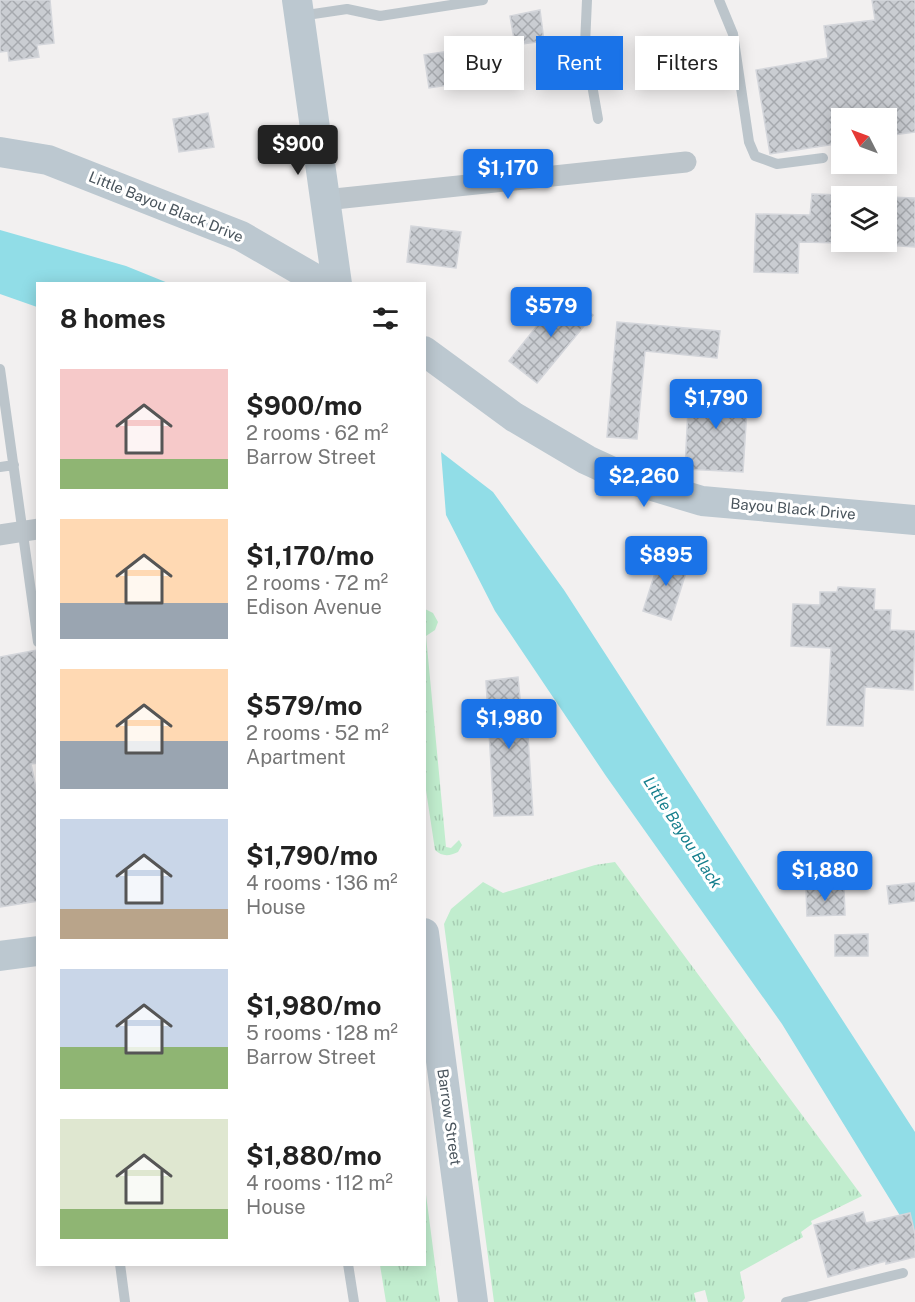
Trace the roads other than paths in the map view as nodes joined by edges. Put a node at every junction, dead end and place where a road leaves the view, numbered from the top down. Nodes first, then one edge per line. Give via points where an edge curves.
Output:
1 (483, 0) edge
2 (587, 0) edge
3 (719, 0) edge
4 (298, 8) edge
5 (597, 119) dead end
6 (0, 152) edge
7 (823, 158) dead end
8 (686, 162) dead end
9 (325, 200) junction
10 (321, 282) edge
11 (337, 282) edge
12 (426, 352) edge
13 (0, 369) edge
14 (2, 399) edge
15 (14, 465) junction
16 (0, 467) edge
17 (915, 520) edge
18 (31, 530) edge
19 (0, 535) edge
20 (33, 572) edge
21 (36, 614) edge
22 (426, 948) edge
23 (36, 951) edge
24 (0, 956) edge
25 (120, 1266) edge
26 (348, 1266) edge
27 (903, 1273) dead end
28 (125, 1302) edge
29 (354, 1302) edge
30 (473, 1302) edge
31 (786, 1302) edge

1 - 4 lane via 380,16 347,9
2 - 5 lane via 585,45
3 - 7 lane via 733,34 749,142 755,156 777,164
4 - 9 main road
6 - 10 main road, Little Bayou Black Drive via 48,160 241,236
8 - 9 street
9 - 11 main road
12 - 17 main road, Bayou Black Drive via 514,417 626,478 702,501
13 - 14 lane
14 - 15 lane
15 - 16 lane
15 - 18 lane
18 - 19 street
18 - 20 lane
20 - 21 lane
22 - 30 main road, Barrow Street
23 - 24 main road
25 - 28 lane
26 - 29 lane
27 - 31 lane

